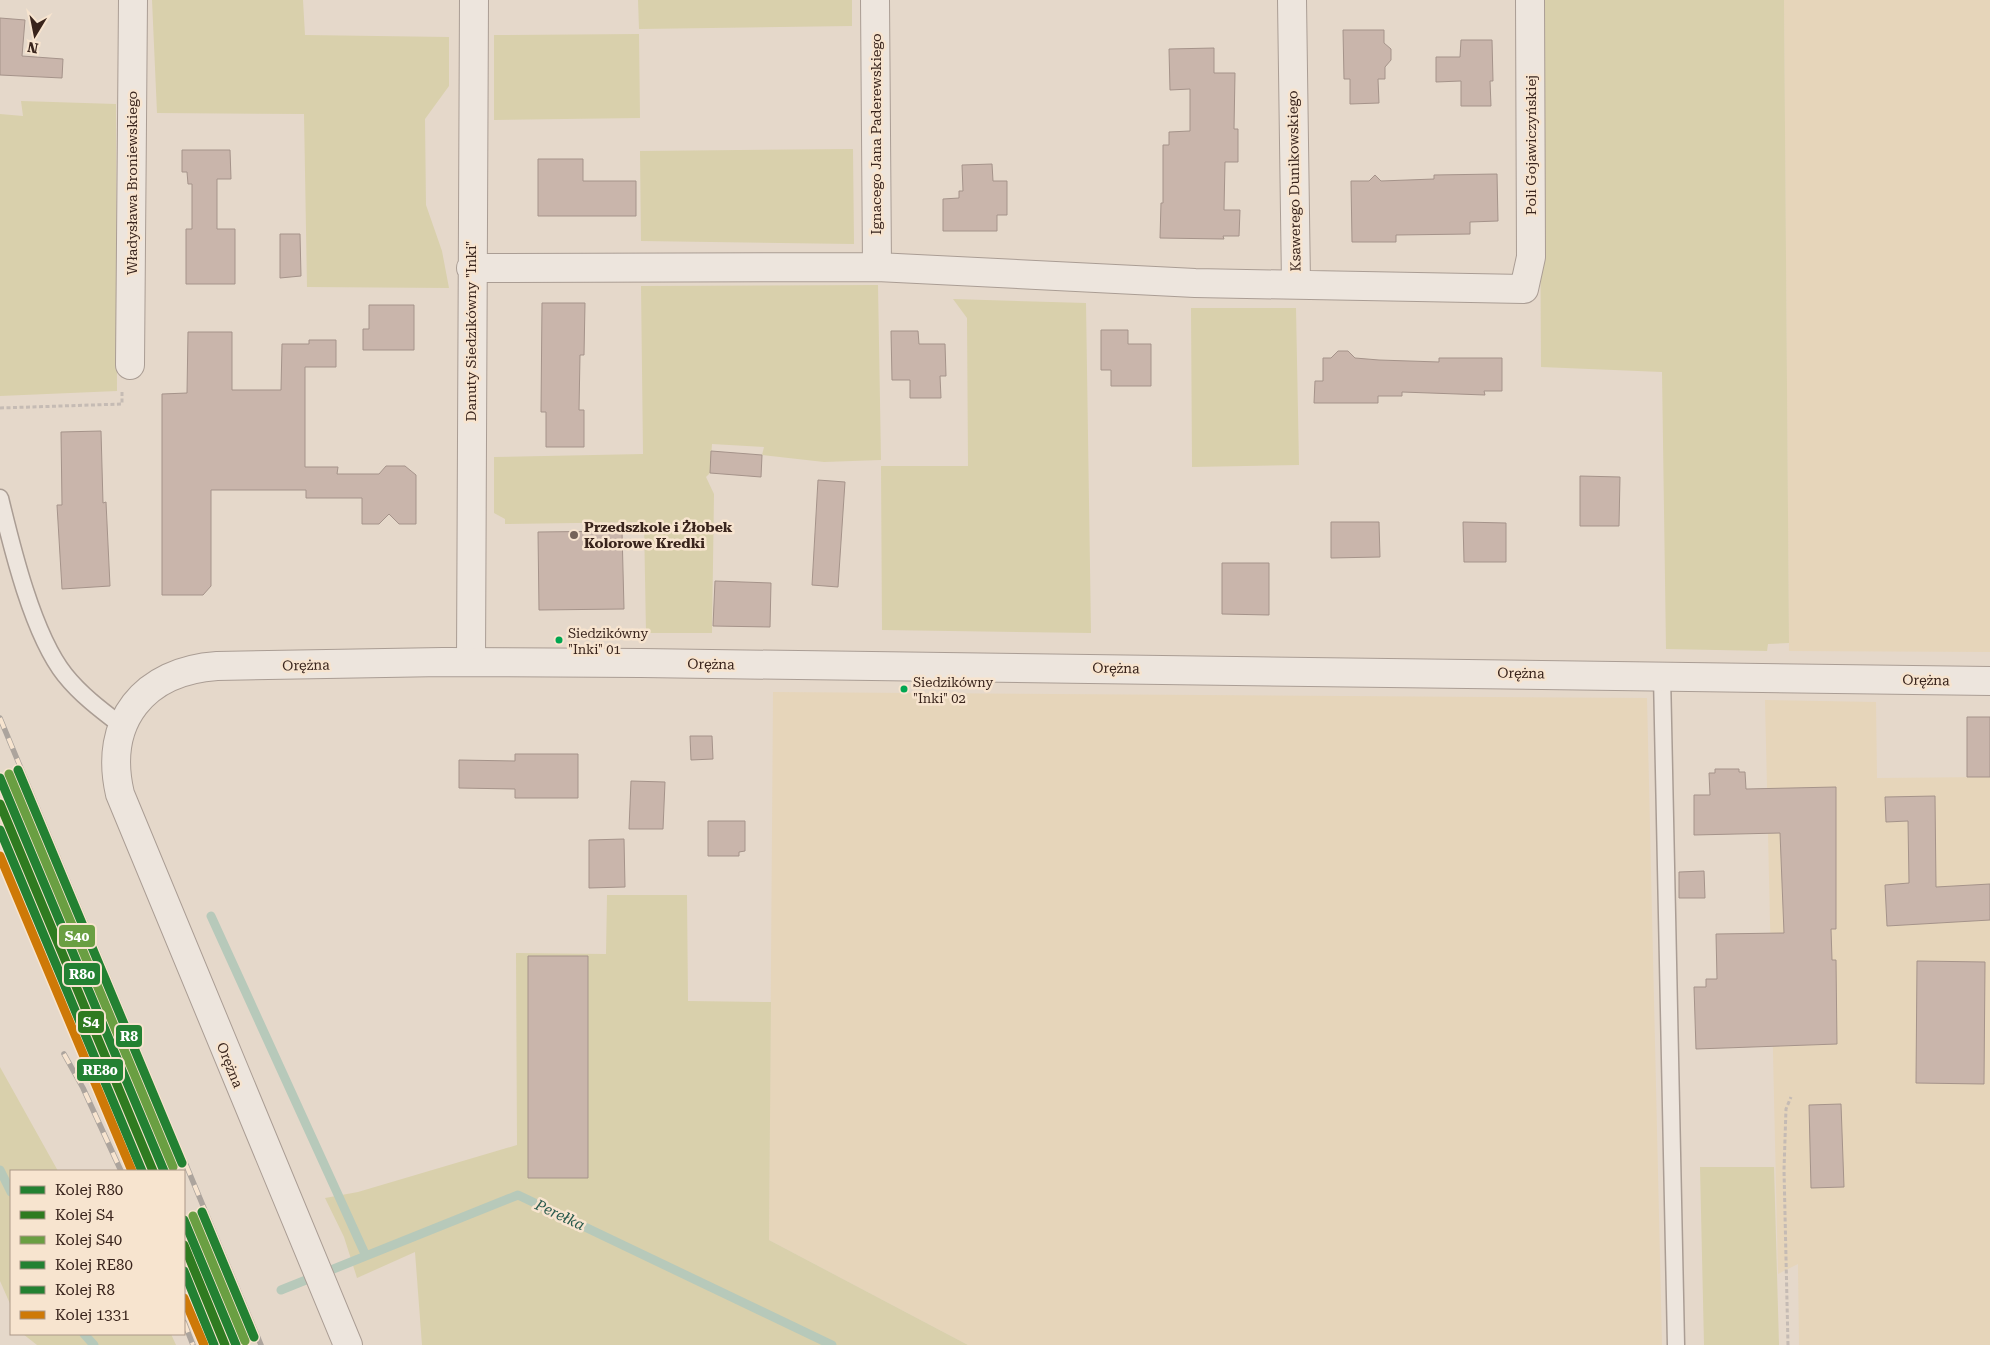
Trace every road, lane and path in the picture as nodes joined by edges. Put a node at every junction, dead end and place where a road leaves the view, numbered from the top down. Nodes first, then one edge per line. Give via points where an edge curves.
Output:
1 (133, 0) edge
2 (474, 0) edge
3 (875, 0) edge
4 (1292, 0) edge
5 (1530, 0) edge
6 (878, 267) junction
7 (471, 268) junction
8 (1296, 284) junction
9 (1524, 289) joint
10 (130, 365) dead end
11 (122, 404) dead end
12 (0, 408) edge
13 (0, 498) edge
14 (470, 662) junction
15 (1662, 675) junction
16 (1990, 681) edge
17 (122, 726) junction
18 (1792, 1097) dead end
19 (345, 1337) edge
20 (1676, 1345) edge
21 (1788, 1345) edge

1 - 10 street, Władysława Broniewskiego
2 - 7 street, Danuty Siedzikówny "Inki"
3 - 6 street, Ignacego Jana Paderewskiego
4 - 8 street, Ksawerego Dunikowskiego
5 - 9 street, Poli Gojawiczyńskiej via 1531,258
6 - 7 street
6 - 8 street via 1195,283
7 - 14 street, Danuty Siedzikówny "Inki"
8 - 9 street, Ksawerego Dunikowskiego
11 - 12 path
13 - 17 lane via 46,646 64,674 88,700
14 - 15 street, Orężna
14 - 17 street, Orężna via 196,668 172,675 153,686 135,703
15 - 16 street, Orężna
15 - 20 lane
17 - 19 street, Orężna via 115,772 120,794 288,1206
18 - 21 path via 1786,1109 1784,1170

